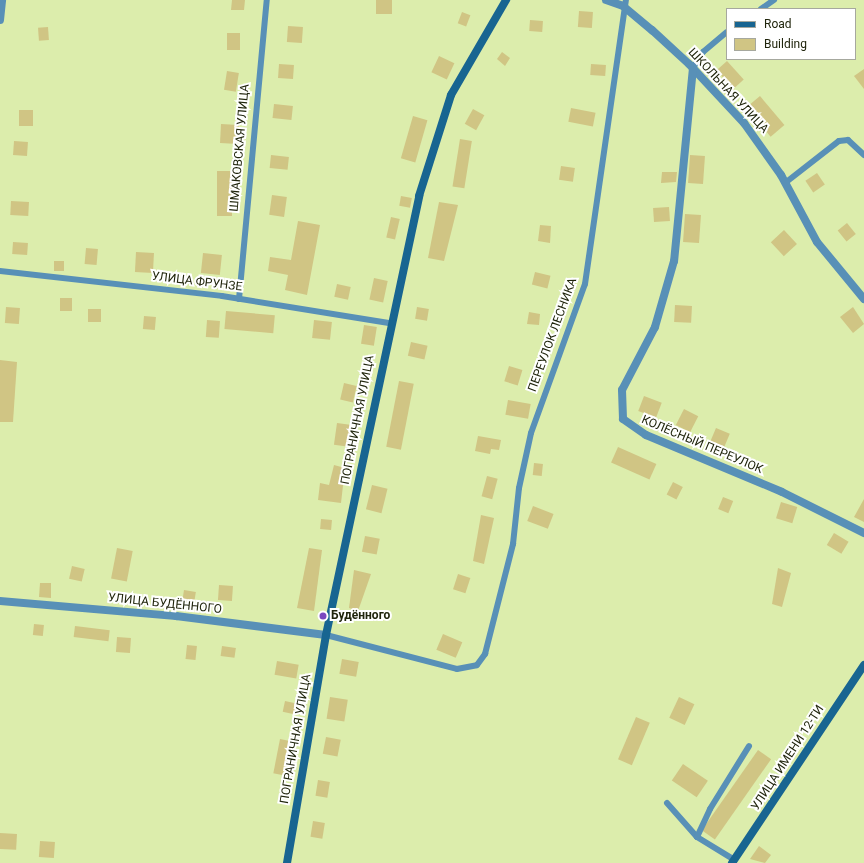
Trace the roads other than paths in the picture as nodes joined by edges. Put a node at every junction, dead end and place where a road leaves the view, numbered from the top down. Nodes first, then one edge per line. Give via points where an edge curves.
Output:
1 (2, 0) edge
2 (267, 0) edge
3 (506, 0) edge
4 (606, 0) edge
5 (774, 0) edge
6 (624, 3) edge
7 (762, 8) edge
8 (0, 20) edge
9 (726, 33) edge
10 (693, 68) junction
11 (864, 156) edge
12 (785, 183) junction
13 (0, 270) edge
14 (239, 299) junction
15 (864, 299) edge
16 (390, 323) junction
17 (864, 533) edge
18 (0, 601) edge
19 (326, 635) junction
20 (864, 665) edge
21 (749, 746) dead end
22 (667, 803) dead end
23 (697, 837) junction
24 (732, 861) edge
25 (287, 863) edge

1 - 8 street
2 - 14 lane, ШМАКОВСКАЯ УЛИЦА
3 - 16 street, ПОГРАНИЧНАЯ УЛИЦА via 451,95 442,117 419,196
4 - 6 street, ШКОЛЬНАЯ УЛИЦА
5 - 7 lane
6 - 10 street, ШКОЛЬНАЯ УЛИЦА
6 - 19 lane, ПЕРЕУЛОК ЛЕСНИКА via 585,284 530,433 512,552 490,639 477,665 457,669
9 - 10 lane via 703,52
10 - 12 street, ШКОЛЬНАЯ УЛИЦА via 744,123
10 - 17 street, КОЛЁСНЫЙ ПЕРЕУЛОК via 674,261 655,327 622,390 623,419 646,435 782,492
11 - 12 lane via 848,140 840,141
12 - 15 street, ШКОЛЬНАЯ УЛИЦА via 817,242
13 - 14 lane, УЛИЦА ФРУНЗЕ
14 - 16 lane, УЛИЦА ФРУНЗЕ
16 - 19 street, ПОГРАНИЧНАЯ УЛИЦА
18 - 19 street, УЛИЦА БУДЁННОГО via 176,616
19 - 25 street, ПОГРАНИЧНАЯ УЛИЦА
20 - 24 street, УЛИЦА ИМЕНИ 12-ТИ
21 - 23 lane via 710,809
22 - 23 lane
23 - 24 lane

